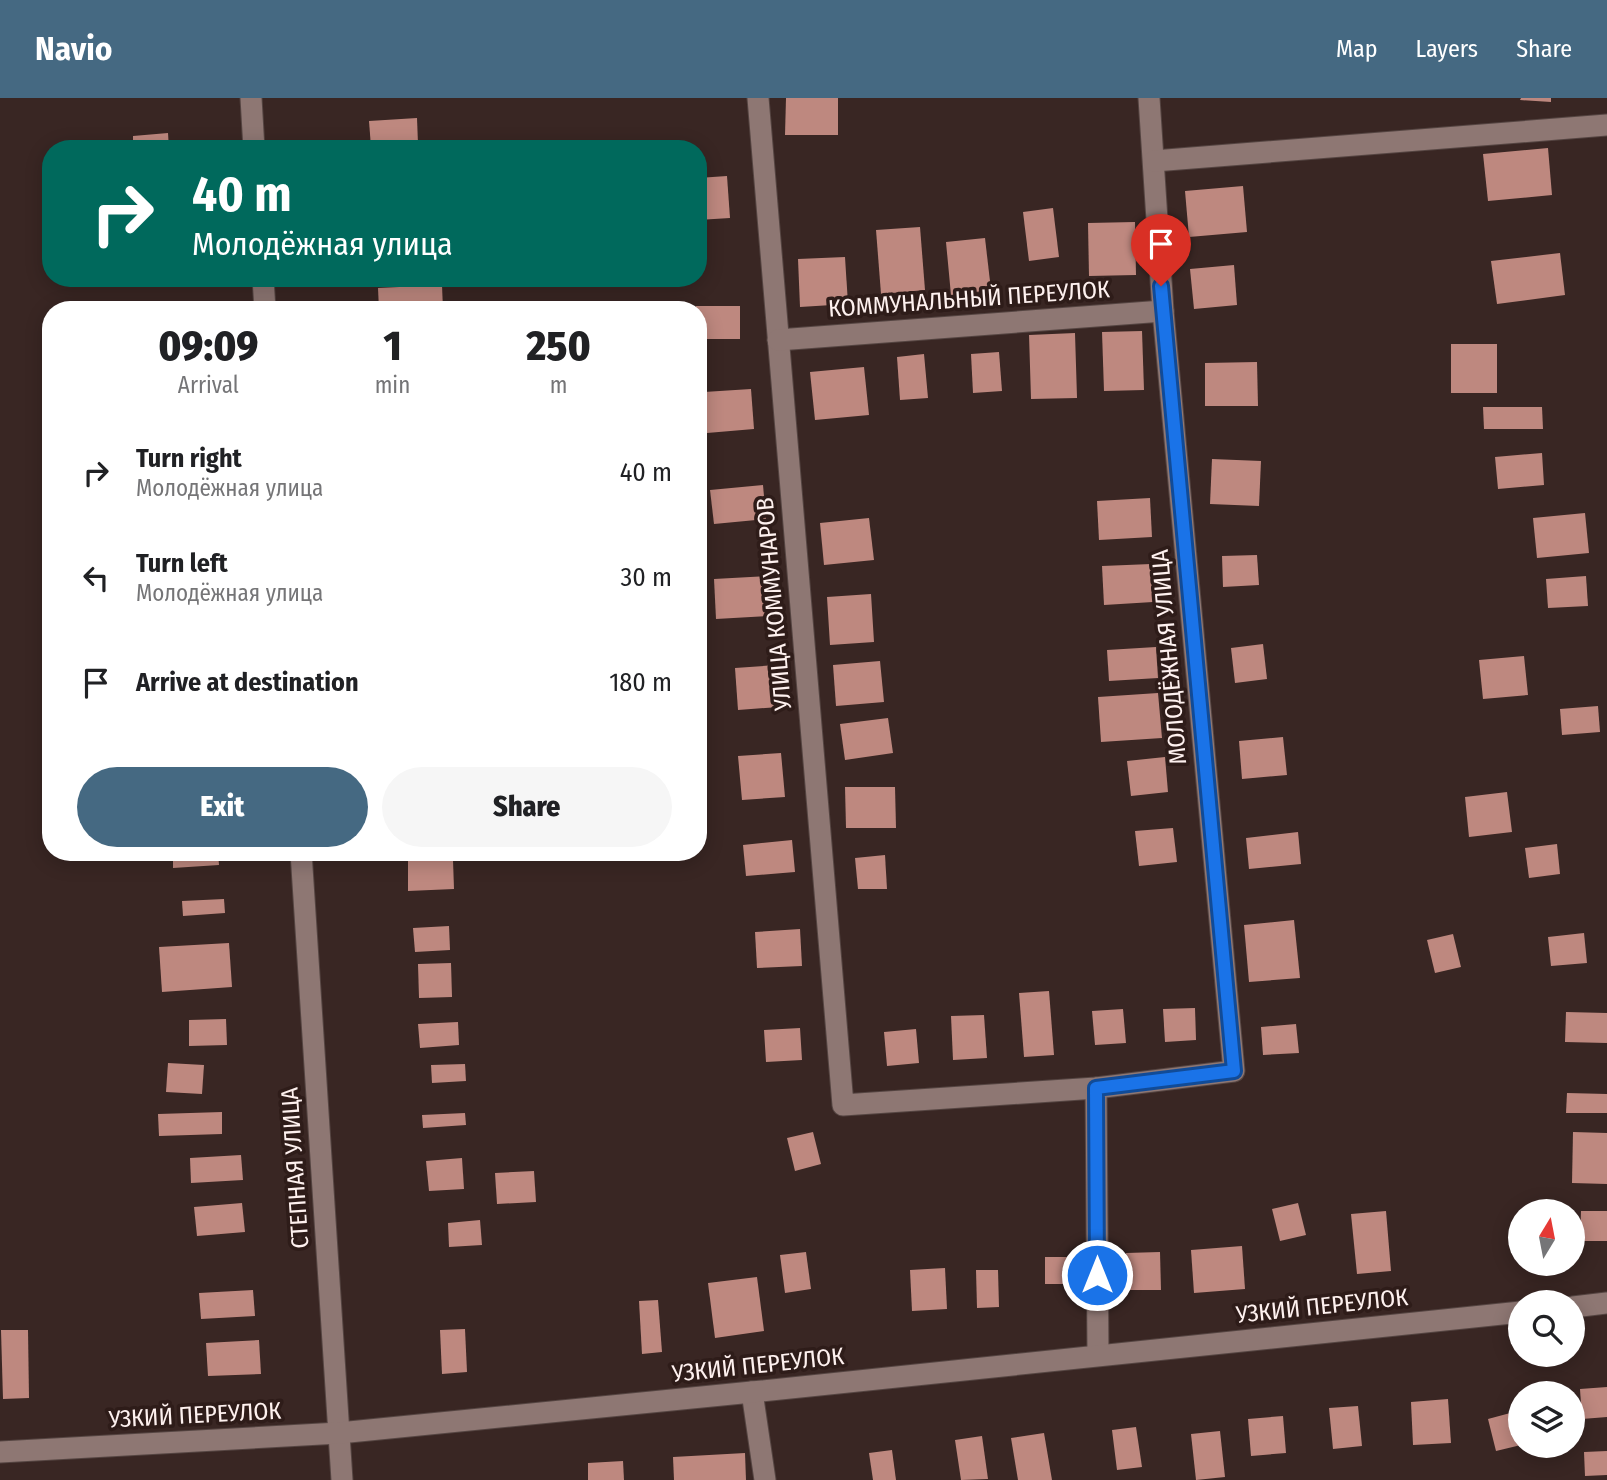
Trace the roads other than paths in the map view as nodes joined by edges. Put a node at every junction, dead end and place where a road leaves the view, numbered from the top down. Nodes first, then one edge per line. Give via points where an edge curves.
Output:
1 (251, 98) edge
2 (758, 98) edge
3 (1149, 98) edge
4 (1607, 125) edge
5 (253, 140) edge
6 (1154, 161) junction
7 (1163, 311) junction
8 (778, 340) junction
9 (302, 861) edge
10 (1096, 1088) junction
11 (843, 1105) joint
12 (1607, 1303) edge
13 (1585, 1306) edge
14 (1508, 1313) edge
15 (1098, 1355) junction
16 (752, 1392) junction
17 (339, 1433) junction
18 (0, 1452) edge
19 (342, 1480) edge
20 (765, 1480) edge

1 - 5 street
2 - 8 street, УЛИЦА КОММУНАРОВ
3 - 6 street, МОЛОДЁЖНАЯ УЛИЦА
4 - 6 street
6 - 7 street, МОЛОДЁЖНАЯ УЛИЦА
7 - 8 street, КОММУНАЛЬНЫЙ ПЕРЕУЛОК
7 - 10 street, МОЛОДЁЖНАЯ УЛИЦА via 1234,1071
8 - 11 street, УЛИЦА КОММУНАРОВ
9 - 17 street, СТЕПНАЯ УЛИЦА
10 - 11 street, МОЛОДЁЖНАЯ УЛИЦА
10 - 15 street
12 - 13 street
14 - 15 street, УЗКИЙ ПЕРЕУЛОК
15 - 16 street, УЗКИЙ ПЕРЕУЛОК
16 - 17 street, УЗКИЙ ПЕРЕУЛОК
16 - 20 street
17 - 18 street, УЗКИЙ ПЕРЕУЛОК
17 - 19 street, СТЕПНАЯ УЛИЦА

